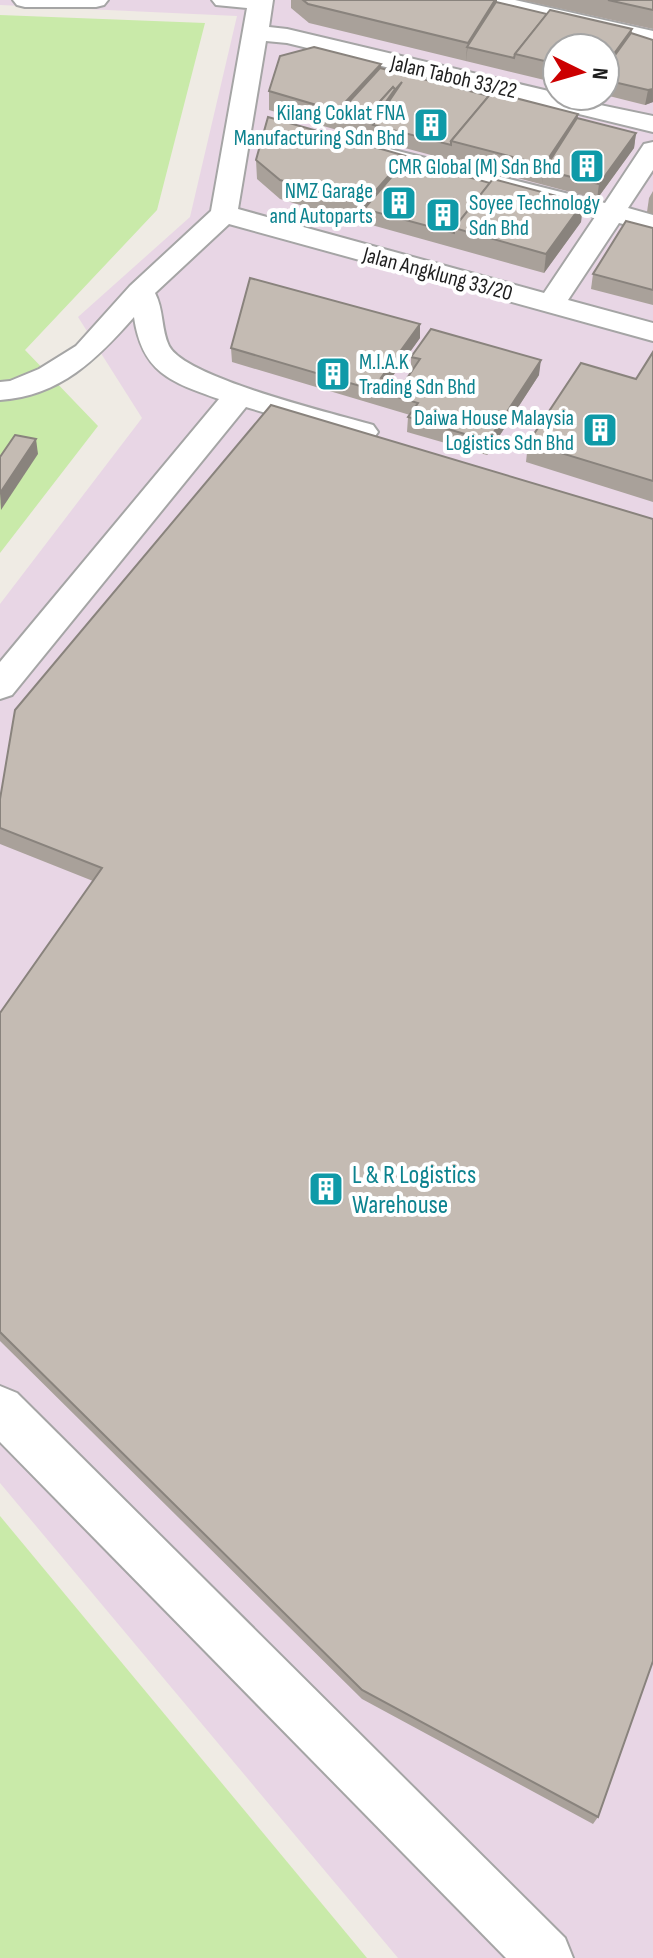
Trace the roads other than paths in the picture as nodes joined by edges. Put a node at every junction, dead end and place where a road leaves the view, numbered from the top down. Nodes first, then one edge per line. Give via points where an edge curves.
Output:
1 (25, 0) edge
2 (96, 0) edge
3 (104, 0) edge
4 (224, 0) edge
5 (482, 0) edge
6 (261, 1) edge
7 (255, 33) junction
8 (653, 38) edge
9 (653, 124) edge
10 (330, 141) edge
11 (653, 150) edge
12 (612, 213) junction
13 (224, 214) junction
14 (653, 223) edge
15 (140, 292) junction
16 (551, 304) junction
17 (653, 332) edge
18 (239, 395) junction
19 (5, 399) edge
20 (393, 441) edge
21 (0, 686) edge
22 (0, 1409) edge
23 (545, 1958) edge

1 - 2 street
2 - 3 street
4 - 6 street
5 - 8 street
6 - 7 street
7 - 9 street, Jalan Taboh 33/22 via 287,36
7 - 13 street
10 - 12 street
11 - 12 street
12 - 14 street
12 - 16 street
13 - 15 street
13 - 16 street, Jalan Angklung 33/20
15 - 18 street via 147,303 154,346 167,365
15 - 19 street via 87,352
16 - 17 street, Jalan Angklung 33/20
18 - 20 street
18 - 21 street
22 - 23 street

